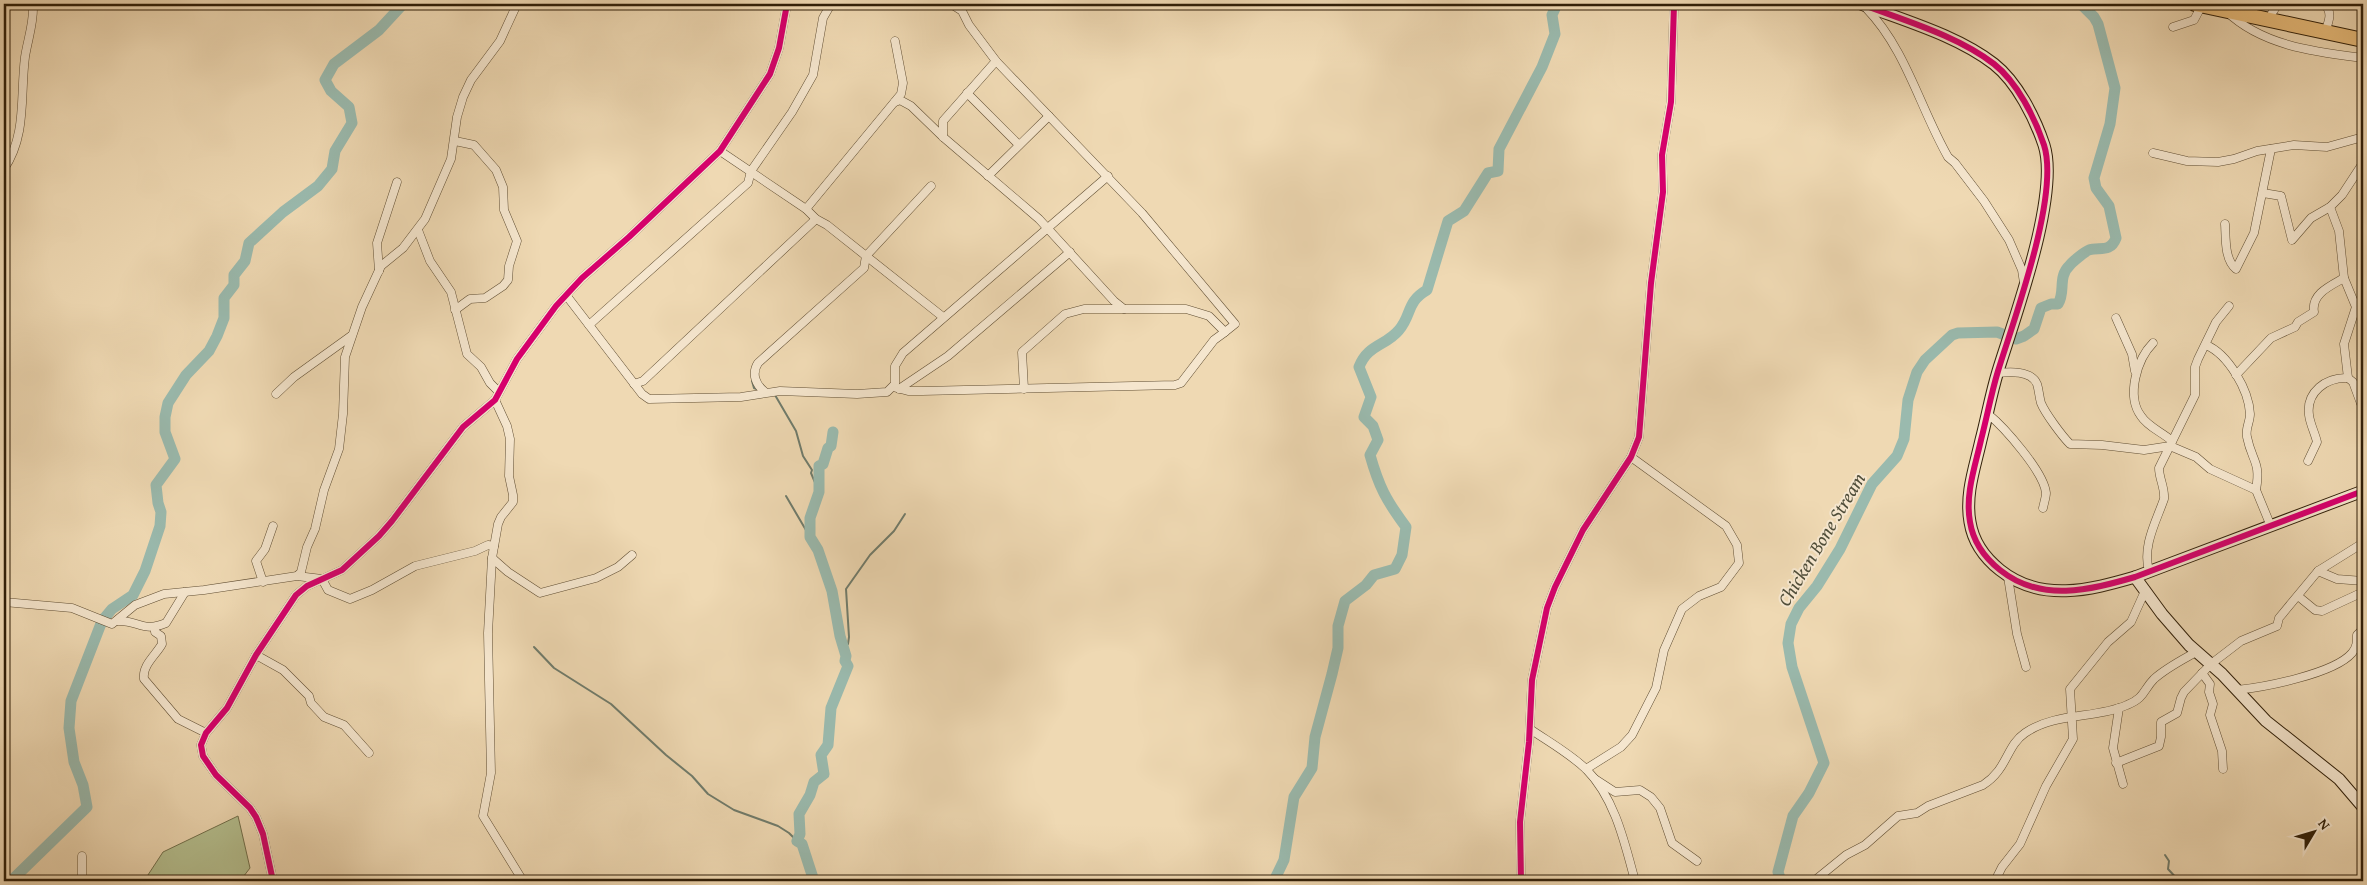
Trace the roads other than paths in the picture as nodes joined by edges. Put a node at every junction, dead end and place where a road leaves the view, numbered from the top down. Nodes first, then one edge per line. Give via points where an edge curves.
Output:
1 (13, 4) edge
2 (32, 4) edge
3 (517, 4) edge
4 (787, 4) edge
5 (831, 4) edge
6 (951, 4) edge
7 (1674, 4) edge
8 (1862, 4) edge
9 (2199, 4) edge
10 (2278, 4) edge
11 (2324, 4) edge
12 (2358, 4) edge
13 (4, 5) edge
14 (2363, 6) edge
15 (2226, 7) edge
16 (2271, 20) junction
17 (2173, 26) dead end
18 (2325, 32) junction
19 (895, 40) dead end
20 (2363, 40) edge
21 (2363, 58) edge
22 (996, 61) junction
23 (903, 85) junction
24 (967, 94) junction
25 (895, 102) junction
26 (911, 106) junction
27 (1050, 116) junction
28 (925, 120) junction
29 (943, 122) junction
30 (943, 137) junction
31 (2363, 137) edge
32 (455, 141) junction
33 (1019, 145) junction
34 (2271, 149) junction
35 (720, 151) junction
36 (2153, 153) dead end
37 (2363, 163) edge
38 (4, 169) edge
39 (751, 171) junction
40 (988, 176) junction
41 (1108, 176) junction
42 (397, 182) dead end
43 (931, 186) dead end
44 (2263, 194) junction
45 (2330, 207) junction
46 (806, 208) junction
47 (816, 219) junction
48 (2225, 224) dead end
49 (1047, 228) junction
50 (418, 230) junction
51 (1070, 252) junction
52 (866, 256) junction
53 (378, 271) junction
54 (2344, 278) junction
55 (2024, 287) junction
56 (566, 295) junction
57 (2229, 306) dead end
58 (1124, 309) junction
59 (456, 310) junction
60 (2363, 312) edge
61 (943, 317) junction
62 (2116, 318) dead end
63 (2353, 319) junction
64 (589, 325) junction
65 (1225, 332) junction
66 (352, 335) junction
67 (2153, 343) dead end
68 (2206, 345) junction
69 (1998, 373) junction
70 (2236, 375) junction
71 (2136, 378) junction
72 (2348, 378) junction
73 (634, 384) junction
74 (896, 388) junction
75 (1024, 389) junction
76 (500, 392) junction
77 (765, 392) junction
78 (276, 394) dead end
79 (495, 400) junction
80 (2363, 409) edge
81 (1988, 414) junction
82 (2171, 443) junction
83 (1631, 457) junction
84 (2308, 461) dead end
85 (2256, 490) junction
86 (2363, 491) edge
87 (2042, 508) dead end
88 (2270, 524) junction
89 (274, 526) dead end
90 (2363, 544) edge
91 (494, 546) junction
92 (632, 555) dead end
93 (492, 558) junction
94 (2149, 571) junction
95 (2318, 571) junction
96 (297, 576) junction
97 (2135, 576) junction
98 (2008, 577) junction
99 (322, 580) junction
100 (2363, 581) edge
101 (262, 582) junction
102 (185, 592) junction
103 (2145, 592) junction
104 (2363, 592) edge
105 (2298, 596) junction
106 (4, 602) edge
107 (117, 621) junction
108 (154, 628) junction
109 (2363, 629) edge
110 (2196, 652) junction
111 (256, 655) junction
112 (2026, 667) dead end
113 (2207, 669) junction
114 (2237, 690) junction
115 (2119, 708) junction
116 (2070, 716) junction
117 (1530, 729) junction
118 (206, 733) junction
119 (370, 753) dead end
120 (2116, 763) junction
121 (1586, 769) junction
122 (2223, 769) dead end
123 (1592, 776) junction
124 (2123, 784) dead end
125 (2362, 802) edge
126 (82, 856) dead end
127 (1697, 862) dead end
128 (82, 881) edge
129 (273, 881) edge
130 (523, 881) edge
131 (1521, 881) edge
132 (1635, 881) edge
133 (1814, 881) edge
134 (1995, 881) edge

1 - 13 street
2 - 38 street via 33,24 25,58 20,128
3 - 32 street via 500,41 467,88 457,116
4 - 35 street via 779,48 770,74
5 - 39 street via 823,18 816,63 806,91
6 - 22 street via 962,11
7 - 83 street via 1671,102 1662,155 1662,192 1651,284 1643,402 1639,437
8 - 55 street via 1892,42 1948,158 1984,201 2012,246 2022,270
8 - 55 street via 1947,38 1984,58 2008,78 2025,105 2041,136 2048,170 2037,237
9 - 15 highway
9 - 17 street via 2194,20
10 - 16 street
11 - 18 street via 2330,15
12 - 14 street
15 - 16 highway
15 - 21 street via 2237,22 2295,48
16 - 18 highway
18 - 20 highway
19 - 23 street
22 - 24 street
22 - 27 street
23 - 25 street
23 - 26 street
24 - 29 street
24 - 33 street
25 - 26 street via 900,100
25 - 46 street
26 - 28 street
27 - 33 street
27 - 41 street
28 - 29 street
28 - 30 street
29 - 30 street
30 - 40 street
31 - 34 street via 2327,147 2294,145
32 - 50 street via 447,169
32 - 59 street via 474,145 496,170 503,187 504,210 518,241 509,266 508,280 503,286 485,298 470,299
33 - 40 street
34 - 36 street via 2234,159 2204,162
34 - 44 street
35 - 39 street
35 - 56 street
37 - 45 street via 2353,182
39 - 46 street
39 - 64 street via 748,183
40 - 49 street
41 - 49 street
41 - 65 street via 1235,324
42 - 53 street via 377,243
43 - 52 street
44 - 45 street via 2281,196 2292,240 2311,218
44 - 48 street via 2254,233 2236,268 2227,253
45 - 54 street via 2339,231
46 - 47 street
47 - 52 street
47 - 73 street via 642,381
49 - 51 street
49 - 61 street
50 - 53 street
50 - 59 street via 430,261 451,292
51 - 58 street
51 - 74 street via 948,356
52 - 61 street
52 - 77 street via 864,268 756,366 757,386
53 - 66 street
54 - 63 street via 2356,307
54 - 70 street via 2315,298 2311,315 2271,338
55 - 69 street
56 - 64 street
56 - 76 street via 517,359
57 - 68 street via 2216,322
58 - 65 street via 1186,309 1209,316
58 - 75 street via 1084,309 1065,314 1022,352
59 - 76 street via 467,354
60 - 63 street
61 - 74 street via 898,359
62 - 71 street via 2132,354
63 - 72 street via 2344,344
64 - 73 street
65 - 75 street via 1214,340 1178,384
66 - 78 street
66 - 96 street via 345,356 339,449
67 - 71 street via 2142,356
68 - 70 street via 2218,350
68 - 82 street via 2196,365 2195,395
69 - 81 street
69 - 82 street via 2024,374 2033,378 2044,408 2070,444 2144,450
70 - 85 street via 2249,406 2247,438 2258,465
71 - 82 street via 2134,395 2137,410 2145,422
72 - 80 street via 2353,382
72 - 84 street via 2324,384 2310,399 2309,417 2317,442
73 - 77 street via 649,399 741,397
74 - 75 street via 922,391
74 - 77 street via 857,394
76 - 79 street
79 - 91 street via 510,439 508,476 513,502 501,517
79 - 99 street via 463,427 379,536 342,570
81 - 87 street via 2029,460 2044,486 2046,494
81 - 98 street via 1970,487 1969,520 1985,556
82 - 85 street via 2210,469
82 - 94 street via 2159,468 2165,491 2148,543
83 - 117 street via 1583,530 1555,586 1547,608 1532,680
83 - 121 street via 1726,526 1737,545 1739,563 1721,587 1699,596 1682,609 1664,650 1656,688 1632,735 1621,747
85 - 88 street
86 - 88 street
88 - 94 street
89 - 101 street via 256,562
90 - 95 street
91 - 93 street
91 - 99 street via 415,566 350,599 328,590
92 - 93 street via 618,567 596,578 540,593
93 - 130 street via 488,633 491,773 483,816
94 - 97 street
95 - 100 street via 2337,580
95 - 105 street
96 - 99 street
96 - 101 street
97 - 98 street via 2104,586 2065,592 2034,588
97 - 103 street
98 - 112 street
99 - 111 street via 296,595
101 - 102 street
102 - 107 street via 145,600 130,608
102 - 108 street via 166,623
103 - 110 street
103 - 116 street via 2131,622 2108,642 2070,689
104 - 105 street via 2322,612
105 - 113 street via 2278,618 2276,626 2241,641
106 - 107 street via 72,608 112,624
107 - 108 street
108 - 118 street via 161,636 162,644 150,660 144,679 178,719
109 - 114 street via 2357,635 2354,650 2343,660 2296,679
110 - 113 street
110 - 115 street via 2155,678 2141,697
111 - 118 street via 227,708
111 - 119 street via 283,670 309,696 324,717 344,725
113 - 114 street
113 - 120 street via 2181,698 2177,713 2161,722 2159,746
113 - 122 street via 2213,704 2210,715 2222,751
114 - 125 street via 2289,742 2329,770
115 - 116 street
115 - 120 street via 2113,739
116 - 133 street via 2035,728 2016,740 1997,775 1983,785 1917,813 1898,816 1865,845 1846,855
116 - 134 street via 2073,739 2046,786 2020,844
117 - 121 street
117 - 131 street via 1520,822
118 - 129 street via 203,756 256,817
120 - 124 street
121 - 123 street
123 - 127 street via 1615,792 1640,790 1651,797 1660,808 1672,843
123 - 132 street via 1614,815
126 - 128 street

